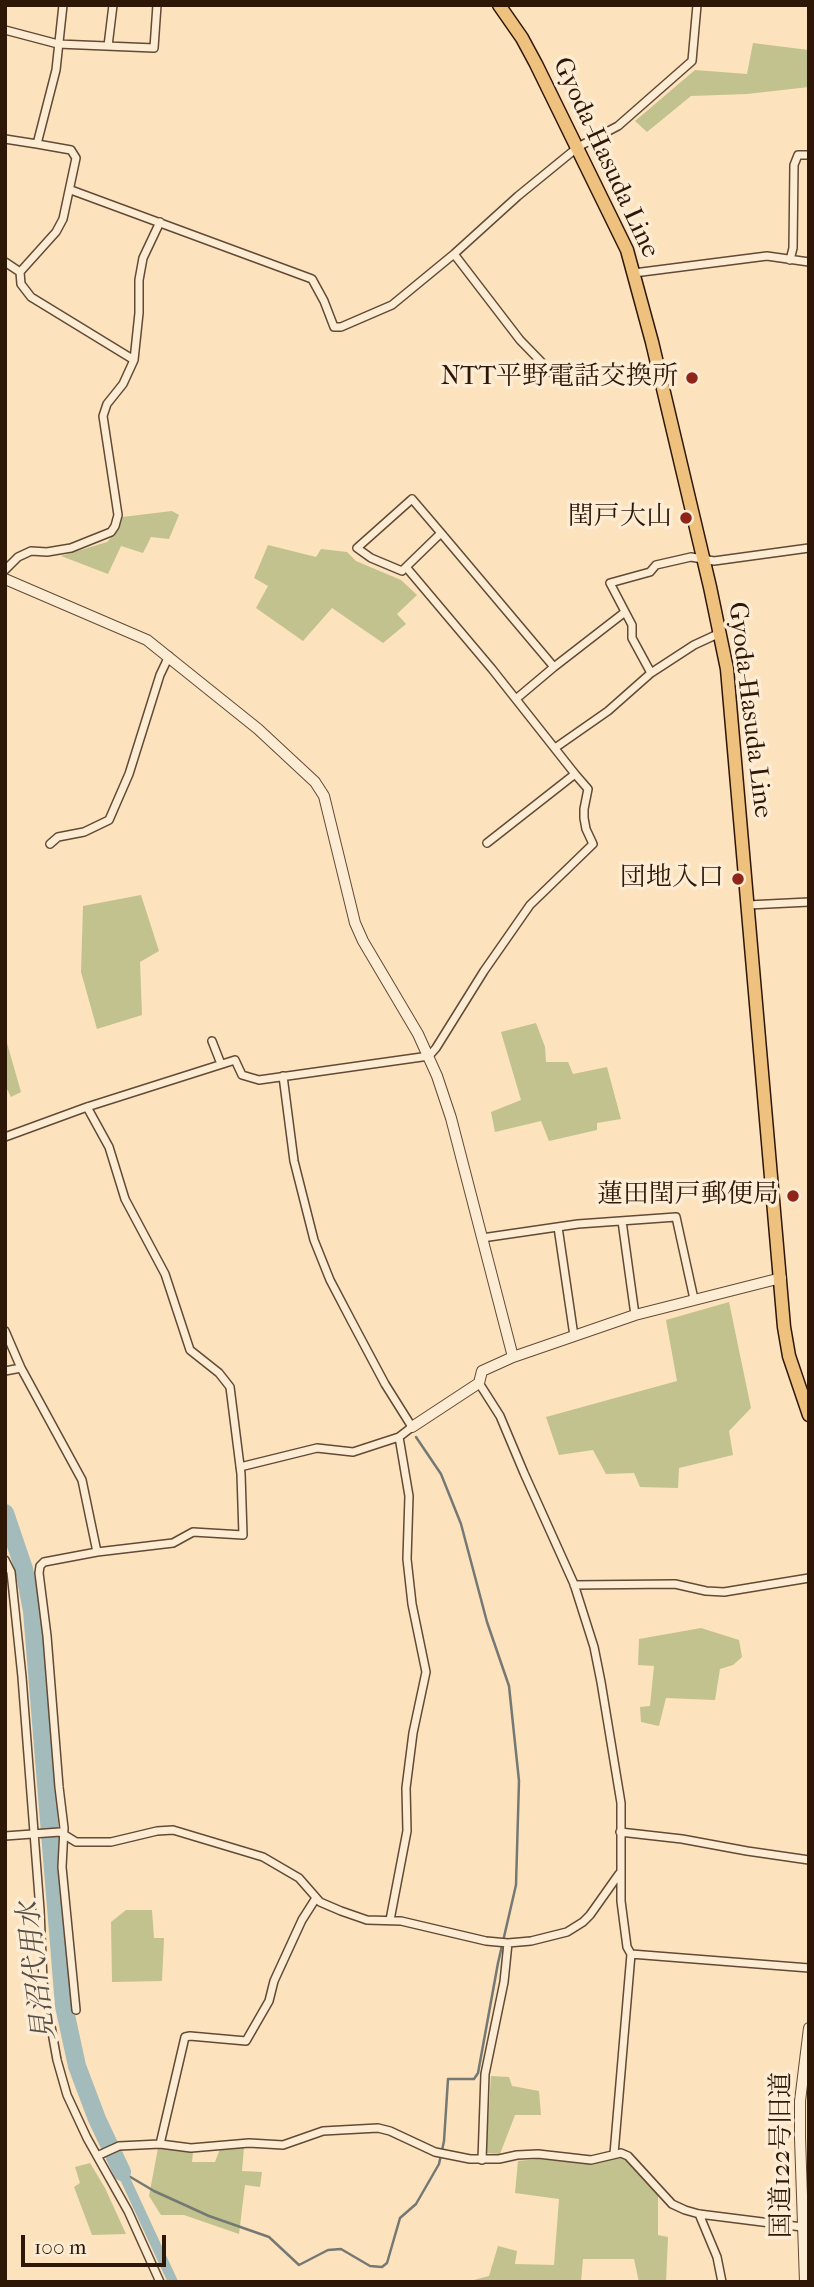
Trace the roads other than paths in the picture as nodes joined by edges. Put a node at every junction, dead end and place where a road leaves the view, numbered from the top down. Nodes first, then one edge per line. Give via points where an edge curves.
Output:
1 (62, 5) edge
2 (113, 5) edge
3 (157, 5) edge
4 (499, 5) edge
5 (697, 5) edge
6 (5, 30) edge
7 (58, 44) junction
8 (108, 46) junction
9 (5, 139) edge
10 (37, 144) junction
11 (578, 147) junction
12 (809, 155) edge
13 (71, 190) junction
14 (160, 222) junction
15 (454, 254) junction
16 (790, 260) junction
17 (5, 262) edge
18 (809, 262) edge
19 (20, 272) junction
20 (634, 273) junction
21 (134, 360) junction
22 (552, 373) dead end
23 (441, 533) junction
24 (809, 548) edge
25 (703, 558) junction
26 (406, 566) junction
27 (5, 570) edge
28 (5, 579) edge
29 (625, 612) junction
30 (720, 633) junction
31 (169, 656) junction
32 (554, 667) junction
33 (651, 673) junction
34 (516, 699) junction
35 (555, 748) junction
36 (575, 774) junction
37 (487, 843) dead end
38 (50, 844) dead end
39 (809, 902) edge
40 (748, 905) junction
41 (212, 1041) dead end
42 (429, 1056) junction
43 (221, 1064) junction
44 (283, 1076) junction
45 (87, 1107) junction
46 (5, 1137) edge
47 (622, 1221) junction
48 (558, 1227) junction
49 (482, 1238) junction
50 (781, 1278) junction
51 (694, 1299) junction
52 (635, 1315) junction
53 (5, 1331) edge
54 (574, 1336) junction
55 (513, 1357) junction
56 (21, 1368) junction
57 (5, 1371) edge
58 (479, 1384) junction
59 (809, 1415) edge
60 (412, 1427) junction
61 (399, 1437) junction
62 (240, 1468) junction
63 (97, 1552) junction
64 (5, 1560) edge
65 (809, 1578) edge
66 (574, 1585) junction
67 (620, 1832) junction
68 (32, 1833) junction
69 (62, 1833) junction
70 (5, 1836) edge
71 (809, 1860) edge
72 (620, 1873) junction
73 (316, 1898) junction
74 (390, 1920) junction
75 (508, 1943) junction
76 (631, 1954) junction
77 (809, 1968) edge
78 (76, 2010) dead end
79 (809, 2028) edge
80 (160, 2144) junction
81 (100, 2154) junction
82 (614, 2154) junction
83 (482, 2160) junction
84 (699, 2214) junction
85 (802, 2227) junction
86 (160, 2282) edge
87 (722, 2282) edge
88 (805, 2282) edge

1 - 7 street
2 - 8 street
3 - 8 street via 154,48
4 - 11 main road, Gyoda-Hasuda Line via 522,38
5 - 11 street via 692,61 618,126
6 - 7 street
7 - 8 street
7 - 10 street
9 - 10 street
10 - 13 street via 71,150 76,158
11 - 15 street
11 - 20 main road, Gyoda-Hasuda Line
12 - 16 street via 799,155 794,164
13 - 14 street
13 - 19 street via 56,232
14 - 15 street via 312,279 334,327 393,305
14 - 21 street via 138,280
15 - 22 street via 520,341
16 - 18 street
16 - 20 street via 767,256
17 - 19 street
19 - 21 street via 31,297
20 - 25 main road, Gyoda-Hasuda Line
21 - 27 street via 103,416 116,526 71,548 32,551
23 - 26 street
23 - 26 street via 412,499 357,548 402,571
23 - 32 street
24 - 25 street via 714,561
25 - 29 street via 656,565 650,572 610,583
25 - 30 main road, Gyoda-Hasuda Line
26 - 34 street
28 - 31 street via 147,639
29 - 32 street
29 - 33 street via 632,638
30 - 33 street
30 - 40 main road, Gyoda-Hasuda Line
31 - 38 street via 109,820
31 - 42 street via 315,782 324,796 355,923
32 - 34 street
33 - 35 street
34 - 35 street
35 - 36 street
36 - 37 street
36 - 42 street via 588,789 583,808 593,844 530,905
39 - 40 street
40 - 50 main road, Gyoda-Hasuda Line
41 - 43 street
42 - 44 street
42 - 49 street via 451,1118
43 - 44 street via 235,1060 242,1075 259,1080
43 - 45 street
44 - 60 street via 294,1161 314,1240 352,1322
45 - 46 street
45 - 62 street via 109,1147 125,1199 165,1274 190,1350 230,1387
47 - 48 street
47 - 51 street via 676,1217
47 - 52 street
48 - 49 street
48 - 54 street
49 - 55 street
50 - 51 street
50 - 59 main road, Gyoda-Hasuda Line via 789,1356
51 - 52 street
52 - 54 street
53 - 56 street
54 - 55 street
55 - 58 street via 482,1371
56 - 57 street
56 - 63 street via 82,1480
58 - 60 street
58 - 66 street via 500,1416
60 - 61 street
61 - 62 street via 353,1452 317,1448
61 - 74 street via 409,1496 407,1559 412,1604 426,1672 413,1733 406,1788 407,1830
62 - 63 street via 243,1535 193,1532 173,1544
63 - 69 street via 40,1566
64 - 68 street via 11,1572 22,1677
65 - 66 street via 724,1592 675,1584
66 - 67 street via 601,1682 621,1803
67 - 71 street
67 - 72 street
68 - 69 street
68 - 70 street
68 - 81 street via 43,1982 54,2048 67,2095
69 - 73 street via 76,1842 111,1842 173,1830 264,1857 299,1878
69 - 78 street
72 - 75 street via 590,1915 568,1932
72 - 76 street
73 - 74 street via 367,1920
73 - 80 street via 246,2041 185,2037
74 - 75 street
75 - 83 street via 485,2074
76 - 77 street
76 - 82 street
79 - 85 street, 国道122号旧道 via 800,2101
80 - 81 street via 114,2147
80 - 83 street via 191,2148 284,2145 323,2131 378,2128 446,2155
81 - 86 street
82 - 83 street via 591,2161 538,2154
82 - 84 street via 628,2156 672,2204
84 - 85 street
84 - 87 street
85 - 88 street, 国道122号旧道

